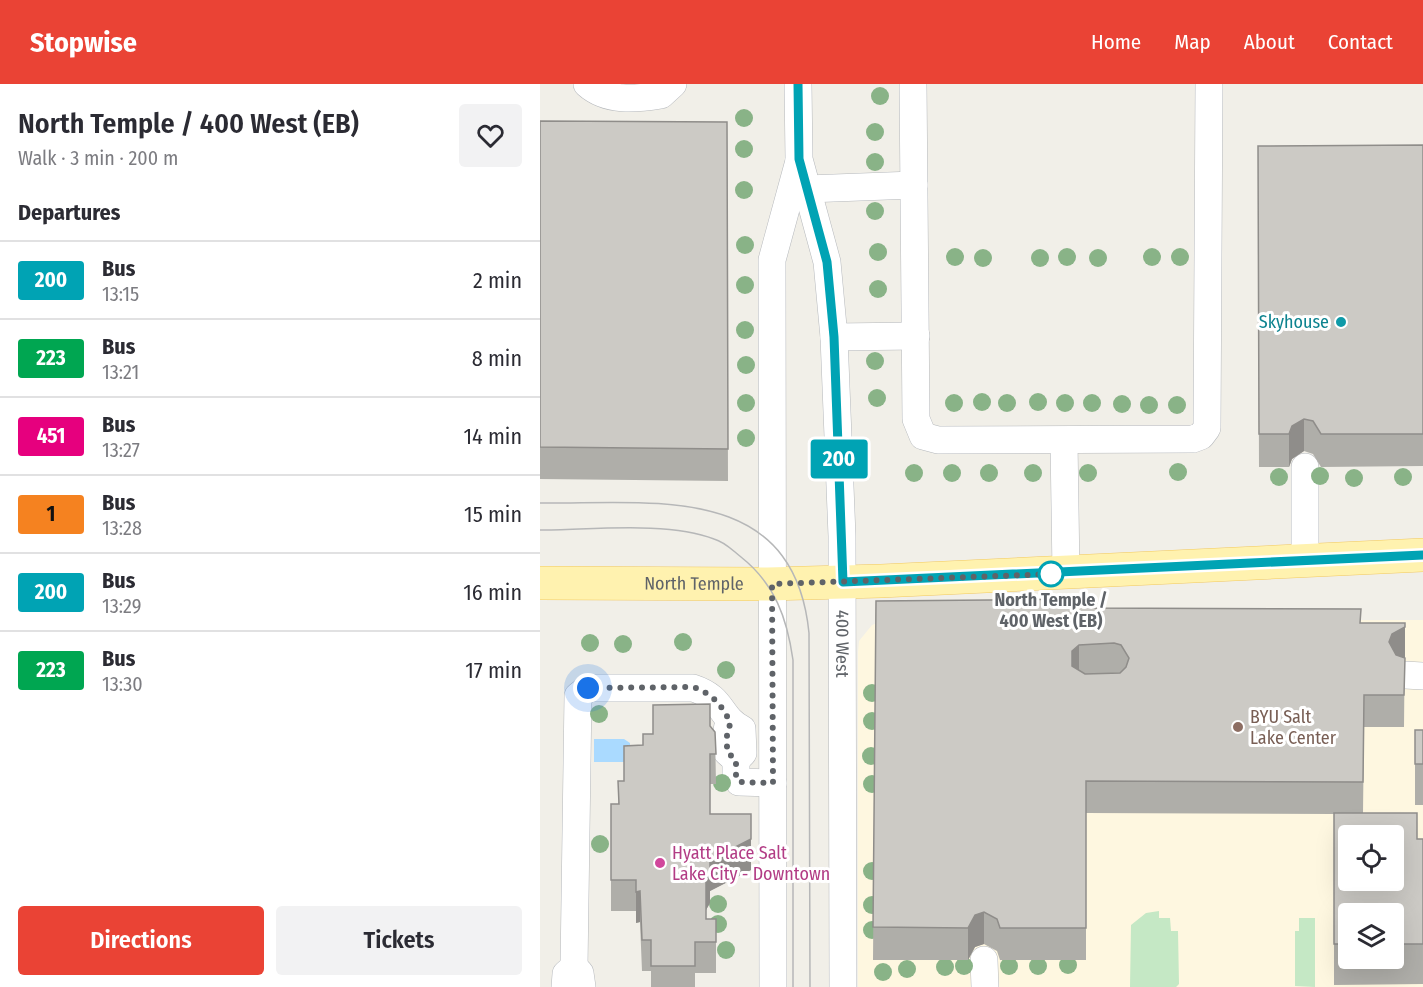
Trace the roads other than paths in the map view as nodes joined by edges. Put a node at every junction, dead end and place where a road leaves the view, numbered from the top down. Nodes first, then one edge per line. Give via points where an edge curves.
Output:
1 (587, 84) edge
2 (673, 84) edge
3 (798, 84) edge
4 (913, 84) edge
5 (1209, 84) edge
6 (799, 159) junction
7 (914, 185) junction
8 (807, 189) junction
9 (915, 336) junction
10 (834, 337) junction
11 (1064, 441) junction
12 (1305, 467) dead end
13 (1423, 555) edge
14 (1305, 560) junction
15 (1066, 573) junction
16 (843, 582) junction
17 (540, 583) edge
18 (772, 584) junction
19 (773, 783) junction
20 (984, 960) dead end
21 (574, 980) edge
22 (773, 987) edge
23 (843, 987) edge
24 (985, 987) edge

1 - 2 street via 616,98 661,95
3 - 6 street, 400 West
4 - 7 street
5 - 11 street via 1207,428 1192,439
6 - 8 street, 400 West
6 - 18 street, 400 West via 772,260
7 - 8 street
7 - 9 street
8 - 10 street, 400 West via 827,262
9 - 10 street
9 - 11 street via 916,419 922,436 938,440
10 - 16 street, 400 West
11 - 15 street
12 - 14 street
13 - 14 main road, North Temple
14 - 15 main road, North Temple
15 - 16 main road, North Temple
16 - 18 main road, North Temple
16 - 23 street, 400 West
17 - 18 main road, North Temple
18 - 19 street, 400 West
19 - 21 street via 739,782 736,760 727,752 727,729 731,724 714,697 693,687 588,688 578,696
19 - 22 street, 400 West
20 - 24 street

